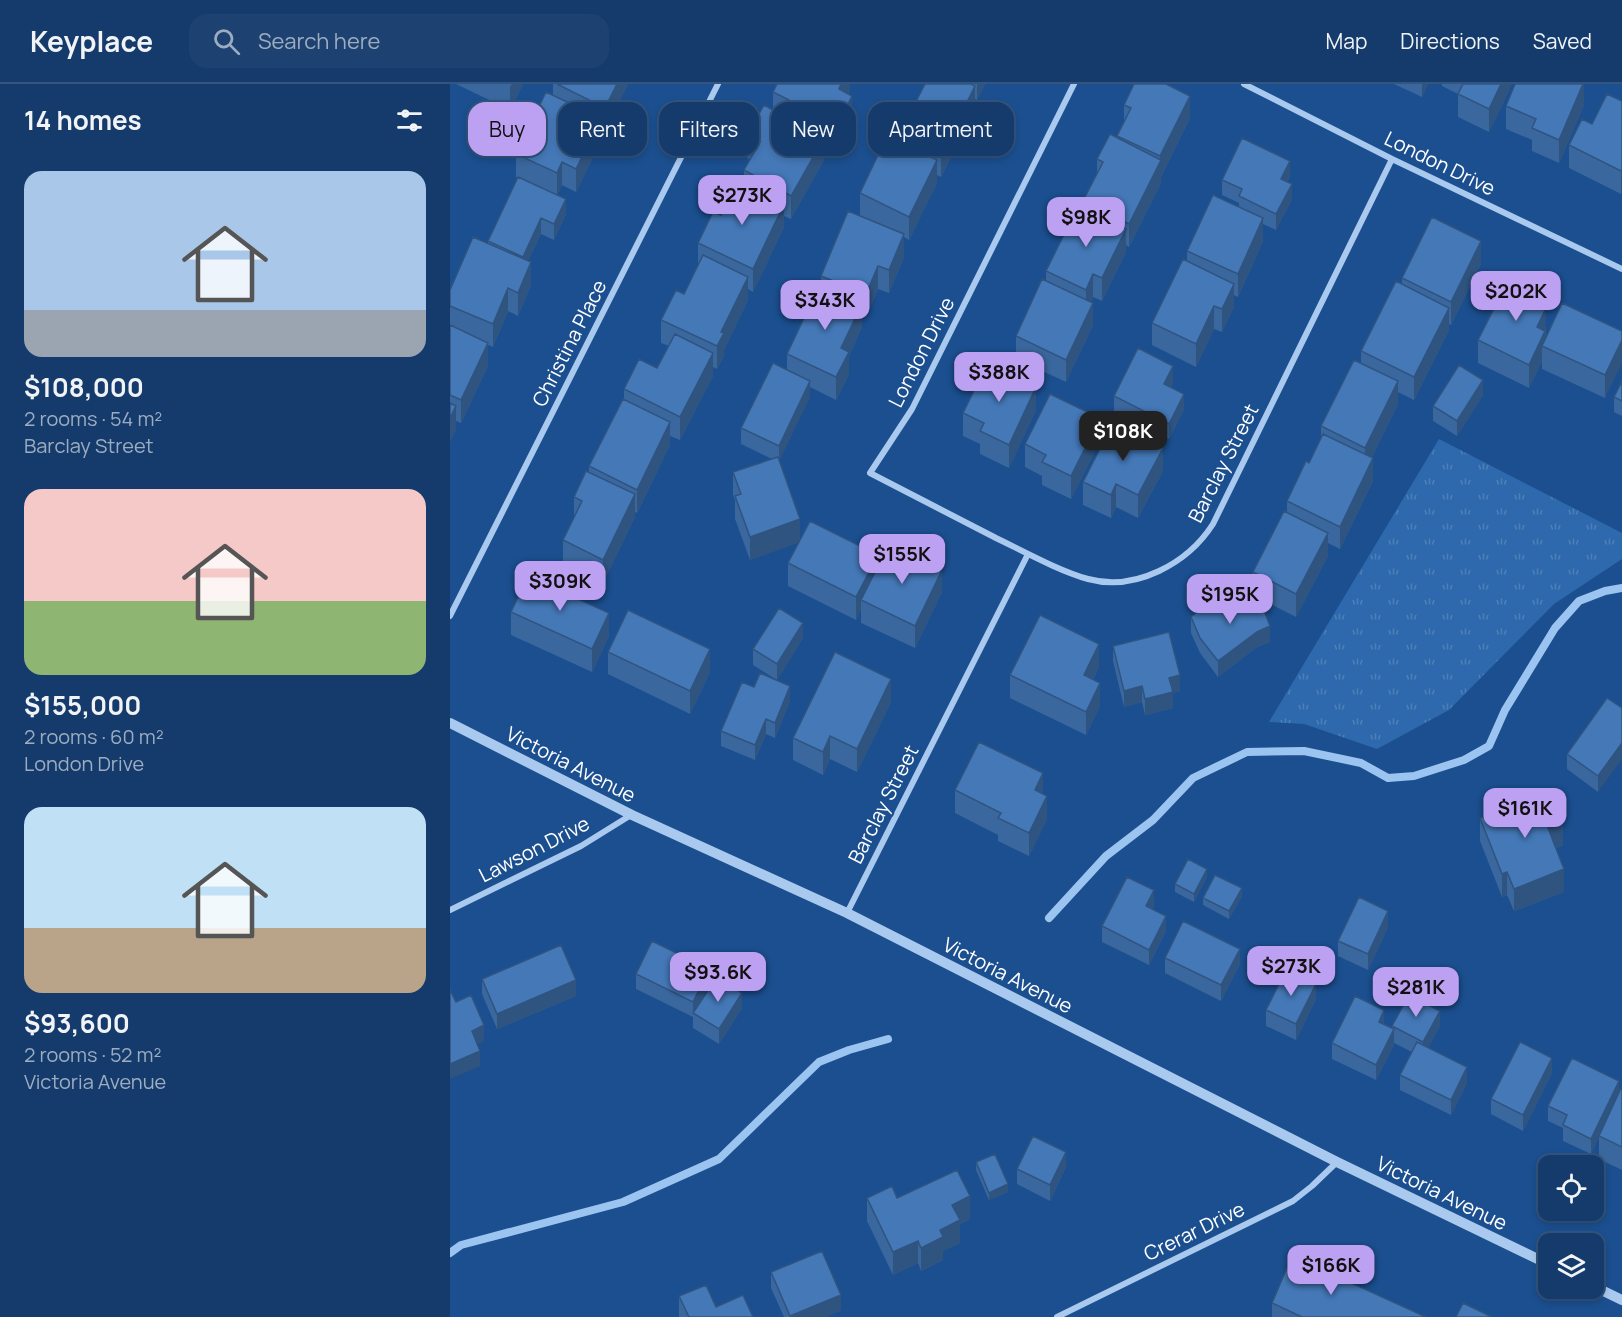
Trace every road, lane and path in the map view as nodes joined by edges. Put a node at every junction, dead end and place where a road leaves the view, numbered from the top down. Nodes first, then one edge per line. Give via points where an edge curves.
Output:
1 (718, 84) edge
2 (1074, 84) edge
3 (1245, 84) edge
4 (1392, 159) junction
5 (1622, 269) edge
6 (1028, 554) junction
7 (450, 616) edge
8 (450, 723) edge
9 (632, 815) junction
10 (450, 910) edge
11 (847, 913) junction
12 (1337, 1162) junction
13 (1538, 1259) edge
14 (1604, 1291) edge
15 (1622, 1300) edge
16 (1057, 1317) edge

1 - 7 street, Christina Place
2 - 6 street, London Drive via 912,409 870,473
3 - 4 street, London Drive
4 - 5 street, London Drive
4 - 6 street, Barclay Street via 1204,538 1154,574 1128,580 1089,579
6 - 11 street, Barclay Street
8 - 9 street, Victoria Avenue
9 - 10 street, Lawson Drive via 581,846
9 - 11 street, Victoria Avenue
11 - 12 street, Victoria Avenue
12 - 13 street, Victoria Avenue
12 - 16 street, Crerar Drive via 1293,1201
14 - 15 street

